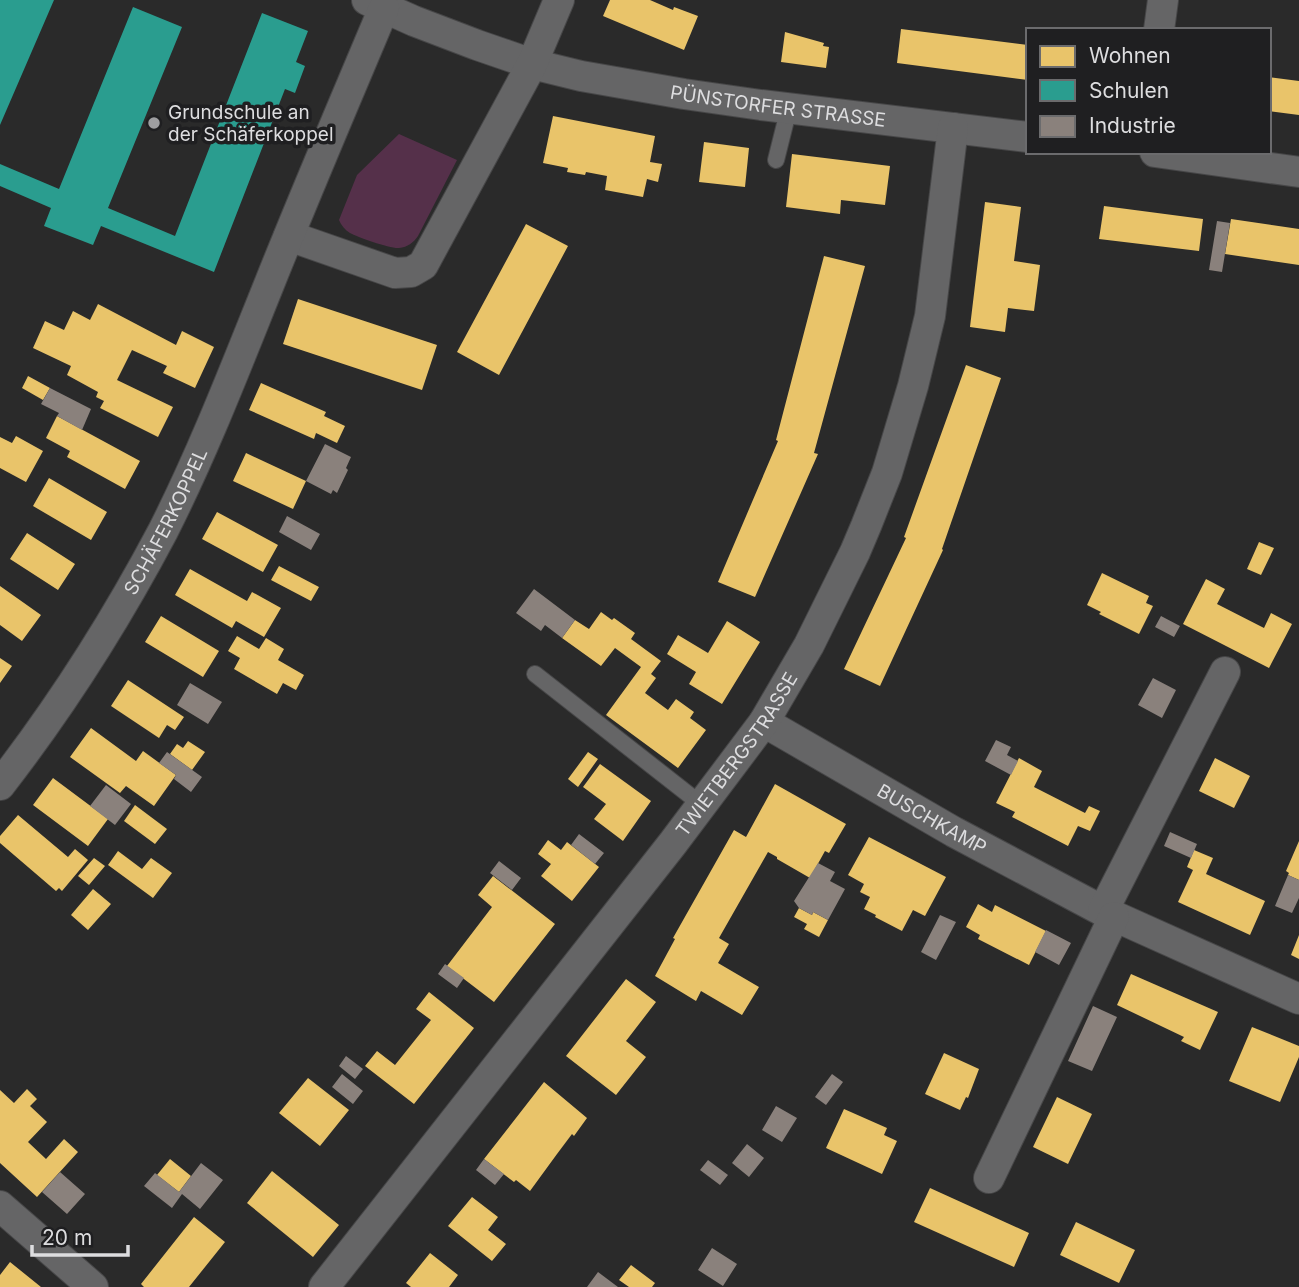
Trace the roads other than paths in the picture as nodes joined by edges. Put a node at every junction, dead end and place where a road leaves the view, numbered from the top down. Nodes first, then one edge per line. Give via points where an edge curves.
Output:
1 (559, 0) edge
2 (1163, 0) edge
3 (376, 4) edge
4 (1159, 28) edge
5 (531, 64) junction
6 (789, 108) junction
7 (953, 128) junction
8 (1026, 137) edge
9 (1169, 154) edge
10 (776, 160) dead end
11 (1299, 172) edge
12 (289, 236) junction
13 (1225, 672) dead end
14 (535, 674) dead end
15 (764, 722) junction
16 (0, 785) edge
17 (702, 805) junction
18 (1109, 914) junction
19 (1299, 999) edge
20 (989, 1178) dead end
21 (0, 1206) edge
22 (93, 1287) edge
23 (324, 1287) edge

1 - 5 street
2 - 4 street
3 - 5 street, PÜNSTORFER STRASSE
3 - 12 street, SCHÄFERKOPPEL
5 - 6 street, PÜNSTORFER STRASSE via 684,94
5 - 12 street via 423,265 411,272 395,272
6 - 7 street, PÜNSTORFER STRASSE
6 - 10 lane
7 - 8 street, PÜNSTORFER STRASSE
7 - 15 street, TWIETBERGSTRASSE via 929,316 896,445 855,552
9 - 11 street
12 - 16 street, SCHÄFERKOPPEL via 164,529 82,668
13 - 18 street
14 - 17 lane
15 - 17 street, TWIETBERGSTRASSE
15 - 18 street, BUSCHKAMP via 954,832
17 - 23 street, TWIETBERGSTRASSE
18 - 19 street, BUSCHKAMP
18 - 20 street
21 - 22 street

